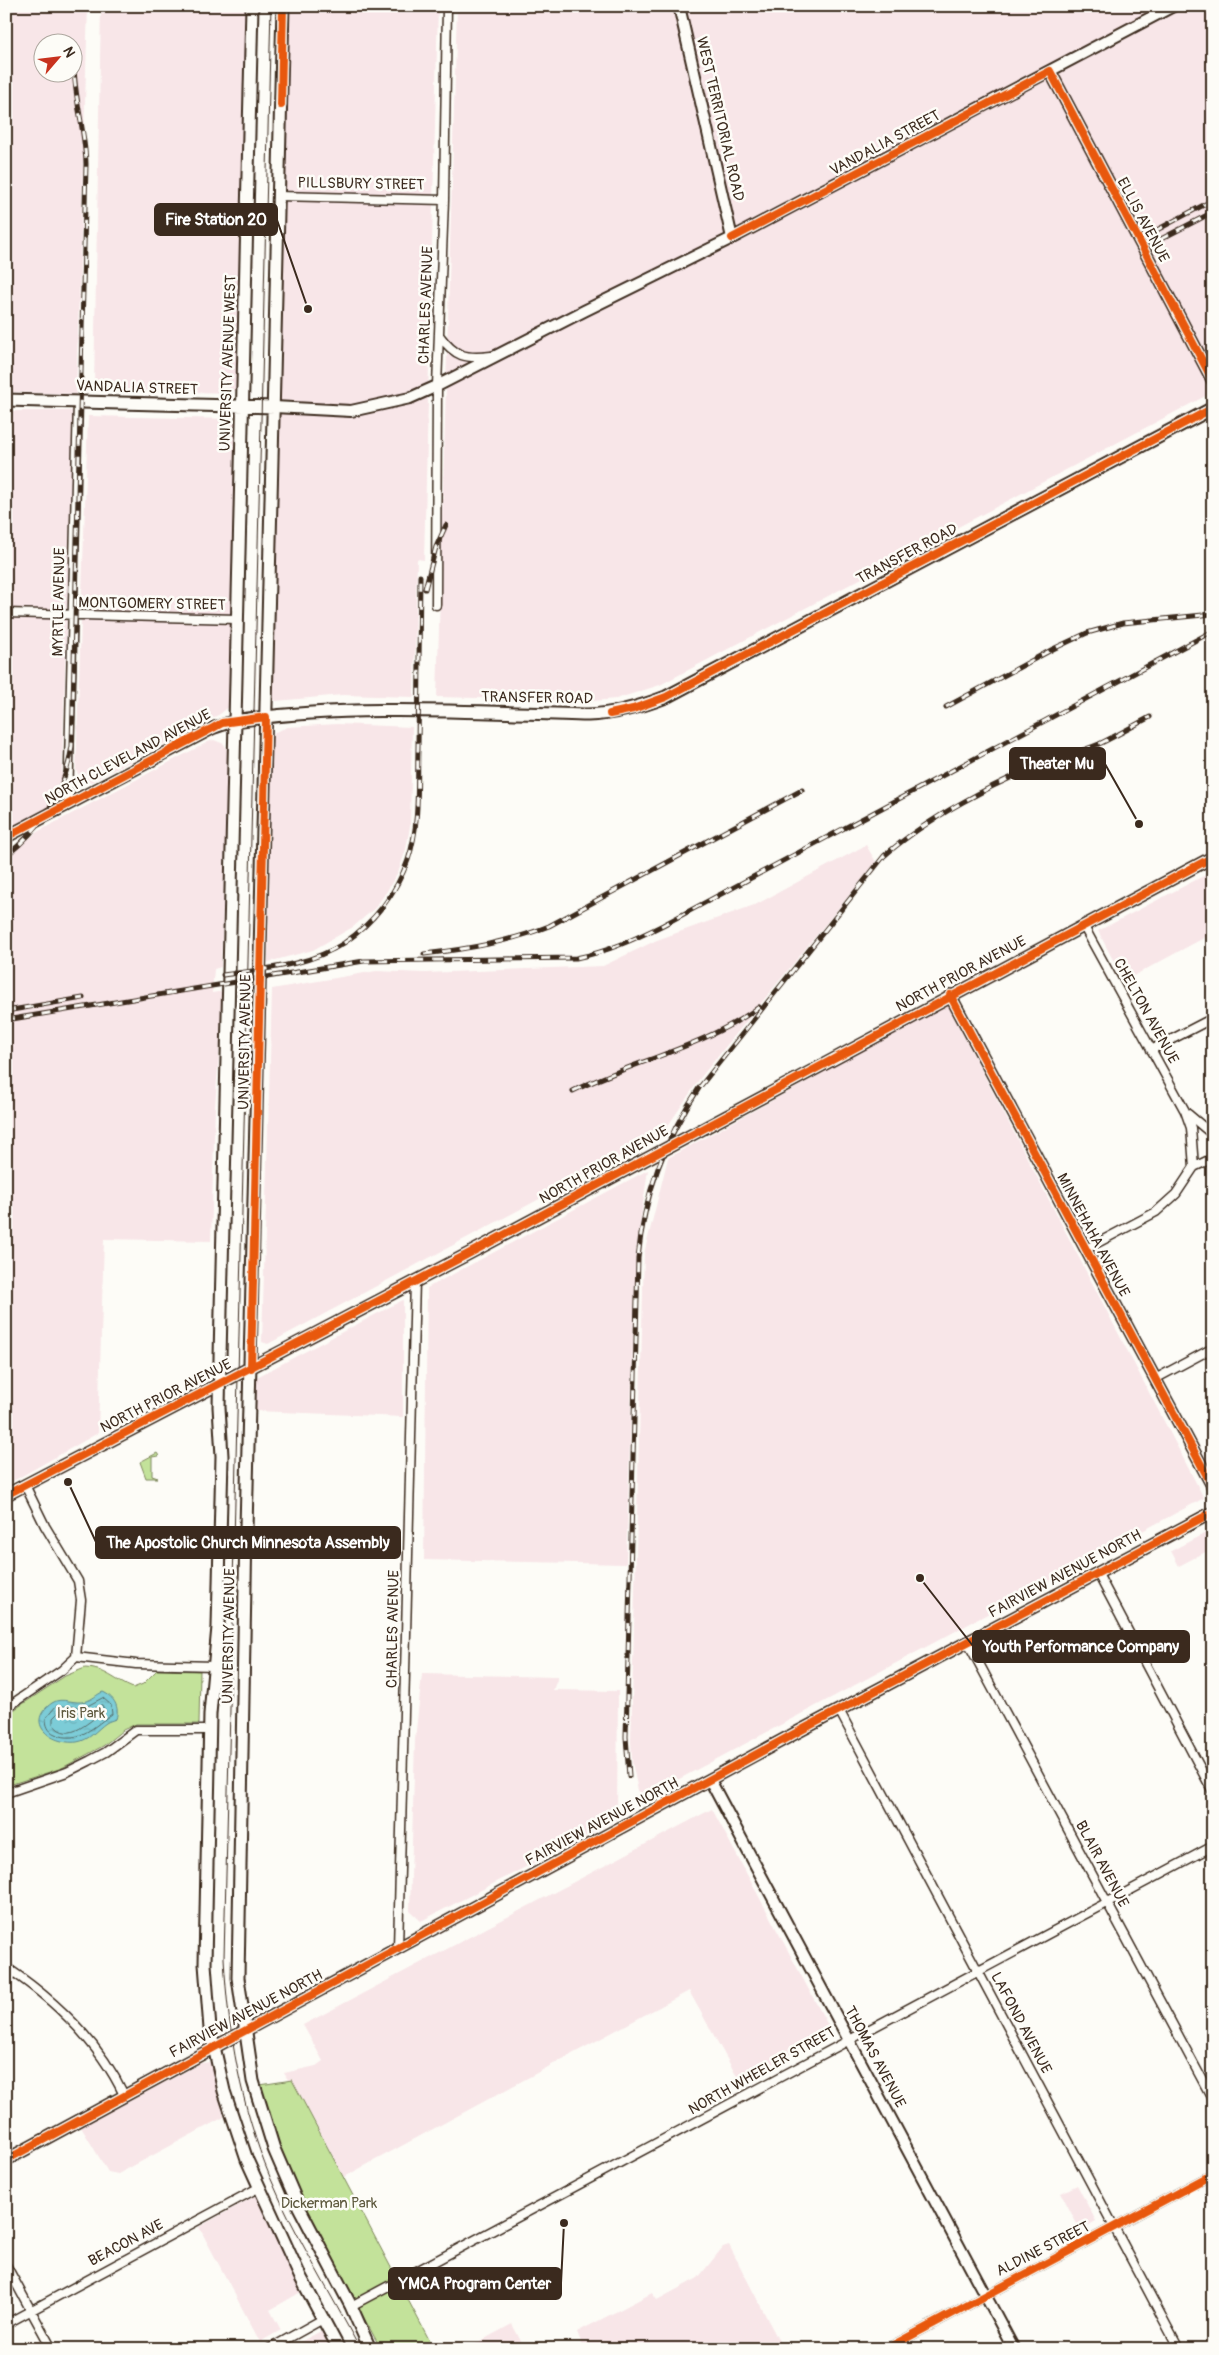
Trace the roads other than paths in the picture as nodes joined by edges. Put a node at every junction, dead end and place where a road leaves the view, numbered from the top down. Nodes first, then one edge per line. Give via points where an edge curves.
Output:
1 (252, 6) edge
2 (283, 6) edge
3 (447, 6) edge
4 (679, 6) edge
5 (1173, 6) edge
6 (1050, 71) junction
7 (278, 196) junction
8 (444, 200) junction
9 (732, 238) junction
10 (439, 335) junction
11 (496, 356) junction
12 (1213, 381) edge
13 (437, 386) junction
14 (6, 400) edge
15 (78, 401) junction
16 (242, 406) junction
17 (274, 407) junction
18 (1213, 408) edge
19 (436, 605) dead end
20 (6, 613) edge
21 (72, 616) junction
22 (237, 620) junction
23 (266, 717) junction
24 (234, 721) junction
25 (68, 804) junction
26 (6, 837) edge
27 (1213, 857) edge
28 (1084, 925) junction
29 (950, 995) junction
30 (1213, 1018) edge
31 (1151, 1050) junction
32 (1185, 1111) junction
33 (1213, 1135) edge
34 (1213, 1158) edge
35 (1194, 1167) junction
36 (1086, 1249) junction
37 (415, 1280) junction
38 (1213, 1348) edge
39 (251, 1368) junction
40 (1155, 1379) junction
41 (219, 1383) junction
42 (25, 1485) junction
43 (1213, 1487) edge
44 (6, 1495) edge
45 (1213, 1512) edge
46 (1098, 1572) junction
47 (968, 1641) junction
48 (76, 1657) junction
49 (214, 1666) junction
50 (6, 1708) edge
51 (839, 1710) junction
52 (210, 1730) junction
53 (710, 1780) junction
54 (1213, 1792) edge
55 (6, 1793) edge
56 (1213, 1846) edge
57 (1107, 1902) junction
58 (398, 1948) junction
59 (6, 1967) edge
60 (978, 1972) junction
61 (245, 2032) junction
62 (848, 2039) junction
63 (214, 2047) junction
64 (124, 2095) junction
65 (1213, 2100) edge
66 (6, 2160) edge
67 (1213, 2174) edge
68 (258, 2188) junction
69 (1115, 2228) junction
70 (6, 2265) edge
71 (985, 2295) junction
72 (351, 2306) junction
73 (31, 2310) junction
74 (323, 2320) junction
75 (6, 2324) edge
76 (52, 2349) edge
77 (269, 2349) edge
78 (339, 2349) edge
79 (370, 2349) edge
80 (886, 2349) edge
81 (1014, 2349) edge
82 (1179, 2349) edge

1 - 16 main road, UNIVERSITY AVENUE WEST
2 - 7 main road
3 - 8 street, CHARLES AVENUE
4 - 9 street, WEST TERRITORIAL ROAD
5 - 6 street, VANDALIA STREET
6 - 9 street, VANDALIA STREET
6 - 12 street, ELLIS AVENUE
7 - 8 street, PILLSBURY STREET
7 - 17 main road
8 - 10 street, CHARLES AVENUE
9 - 11 street, VANDALIA STREET
10 - 11 street, VANDALIA STREET via 458,355 474,358
10 - 13 street, CHARLES AVENUE
11 - 13 street, VANDALIA STREET
13 - 17 street, VANDALIA STREET via 410,398 351,411
13 - 19 street, CHARLES AVENUE
14 - 15 main road, VANDALIA STREET
15 - 16 main road, VANDALIA STREET
15 - 21 street, MYRTLE AVENUE
16 - 17 main road, VANDALIA STREET
16 - 22 main road, UNIVERSITY AVENUE WEST
17 - 23 main road
18 - 23 main road, TRANSFER ROAD via 666,697 641,706 621,712 588,715 371,711
20 - 21 street, MONTGOMERY STREET
21 - 22 street, MONTGOMERY STREET
21 - 25 street, MYRTLE AVENUE
22 - 24 main road, UNIVERSITY AVENUE WEST
23 - 24 main road, NORTH CLEVELAND AVENUE
23 - 39 main road, UNIVERSITY AVENUE
24 - 25 street, NORTH CLEVELAND AVENUE via 213,728
24 - 41 main road, UNIVERSITY AVENUE
25 - 26 street, NORTH CLEVELAND AVENUE
27 - 28 street, NORTH PRIOR AVENUE
28 - 29 street, NORTH PRIOR AVENUE
28 - 31 street, CHELTON AVENUE
29 - 36 street, MINNEHAHA AVENUE
29 - 37 street, NORTH PRIOR AVENUE
30 - 31 street
31 - 32 street, CHELTON AVENUE
32 - 33 street, CHELTON AVENUE
32 - 35 street, CHELTON AVENUE via 1192,1128
34 - 35 street
35 - 36 street via 1165,1205
36 - 40 street, MINNEHAHA AVENUE
37 - 39 street, NORTH PRIOR AVENUE
37 - 58 street, CHARLES AVENUE
38 - 40 street
39 - 41 street, NORTH PRIOR AVENUE
39 - 61 main road, UNIVERSITY AVENUE via 238,1933 239,1993
40 - 43 street, MINNEHAHA AVENUE
41 - 42 street, NORTH PRIOR AVENUE
41 - 49 main road, UNIVERSITY AVENUE via 222,1456 218,1627
42 - 44 street, NORTH PRIOR AVENUE
42 - 48 street via 78,1581 81,1600
45 - 46 street, FAIRVIEW AVENUE NORTH
46 - 47 street, FAIRVIEW AVENUE NORTH
46 - 54 street
47 - 51 street, FAIRVIEW AVENUE NORTH
47 - 57 street, BLAIR AVENUE
48 - 49 street via 136,1664
48 - 50 street
49 - 52 main road, UNIVERSITY AVENUE
51 - 53 street, FAIRVIEW AVENUE NORTH
51 - 60 street, LAFOND AVENUE
52 - 55 street via 136,1730 89,1761
52 - 63 main road, UNIVERSITY AVENUE via 205,1964
53 - 58 street, FAIRVIEW AVENUE NORTH
53 - 62 street, THOMAS AVENUE
56 - 57 street, NORTH WHEELER STREET
57 - 60 street, NORTH WHEELER STREET
57 - 65 street, BLAIR AVENUE
58 - 61 street, FAIRVIEW AVENUE NORTH
59 - 64 street via 40,1992 76,2026 104,2060
60 - 62 street, NORTH WHEELER STREET
60 - 69 street, LAFOND AVENUE
61 - 63 street, FAIRVIEW AVENUE NORTH
61 - 72 main road, UNIVERSITY AVENUE via 257,2096 275,2153 299,2207
62 - 71 street, THOMAS AVENUE
62 - 72 street, NORTH WHEELER STREET
63 - 64 street, FAIRVIEW AVENUE NORTH
63 - 68 main road, UNIVERSITY AVENUE via 234,2127
64 - 66 street, FAIRVIEW AVENUE NORTH
67 - 69 street, ALDINE STREET
68 - 73 street, BEACON AVE
68 - 74 main road, UNIVERSITY AVENUE
69 - 71 street, ALDINE STREET
69 - 82 street, LAFOND AVENUE
70 - 73 street
71 - 80 street, ALDINE STREET
71 - 81 street, THOMAS AVENUE
72 - 79 main road, UNIVERSITY AVENUE
73 - 75 street, BEACON AVE
73 - 76 street
74 - 77 street
74 - 78 main road, UNIVERSITY AVENUE

